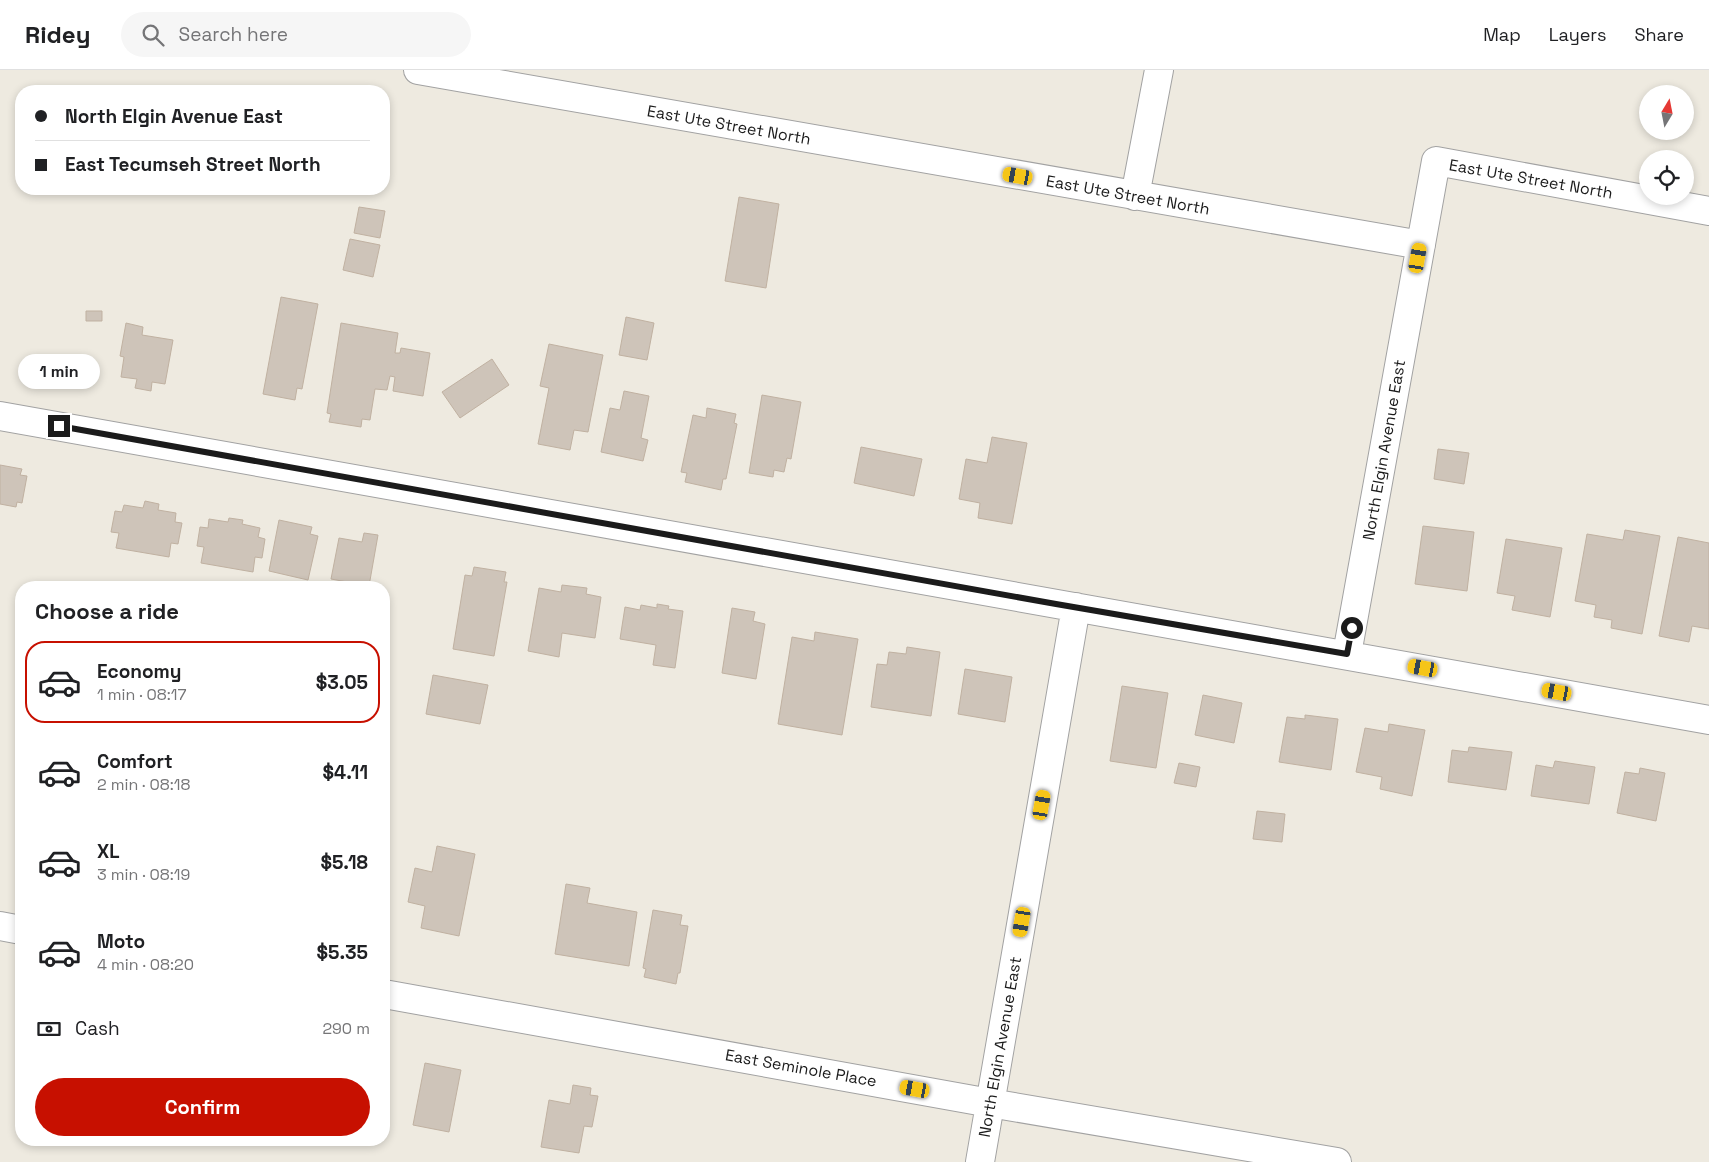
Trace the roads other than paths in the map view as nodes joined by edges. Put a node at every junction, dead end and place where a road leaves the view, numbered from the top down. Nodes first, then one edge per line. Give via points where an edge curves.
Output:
1 (418, 70) edge
2 (1159, 70) edge
3 (1135, 196) junction
4 (1709, 210) edge
5 (1421, 245) junction
6 (0, 416) edge
7 (1076, 607) junction
8 (1347, 654) junction
9 (1709, 720) edge
10 (0, 926) edge
11 (15, 929) edge
12 (390, 995) edge
13 (990, 1102) junction
14 (980, 1162) edge
15 (1336, 1162) edge

1 - 3 street, East Ute Street North
2 - 3 street
3 - 5 street, East Ute Street North
4 - 5 street, East Ute Street North via 1436,161
5 - 8 street, North Elgin Avenue East
6 - 7 street
7 - 8 street
7 - 13 street, North Elgin Avenue East
8 - 9 street
10 - 11 street
12 - 13 street, East Seminole Place
13 - 14 street, North Elgin Avenue East
13 - 15 street, East Seminole Place

